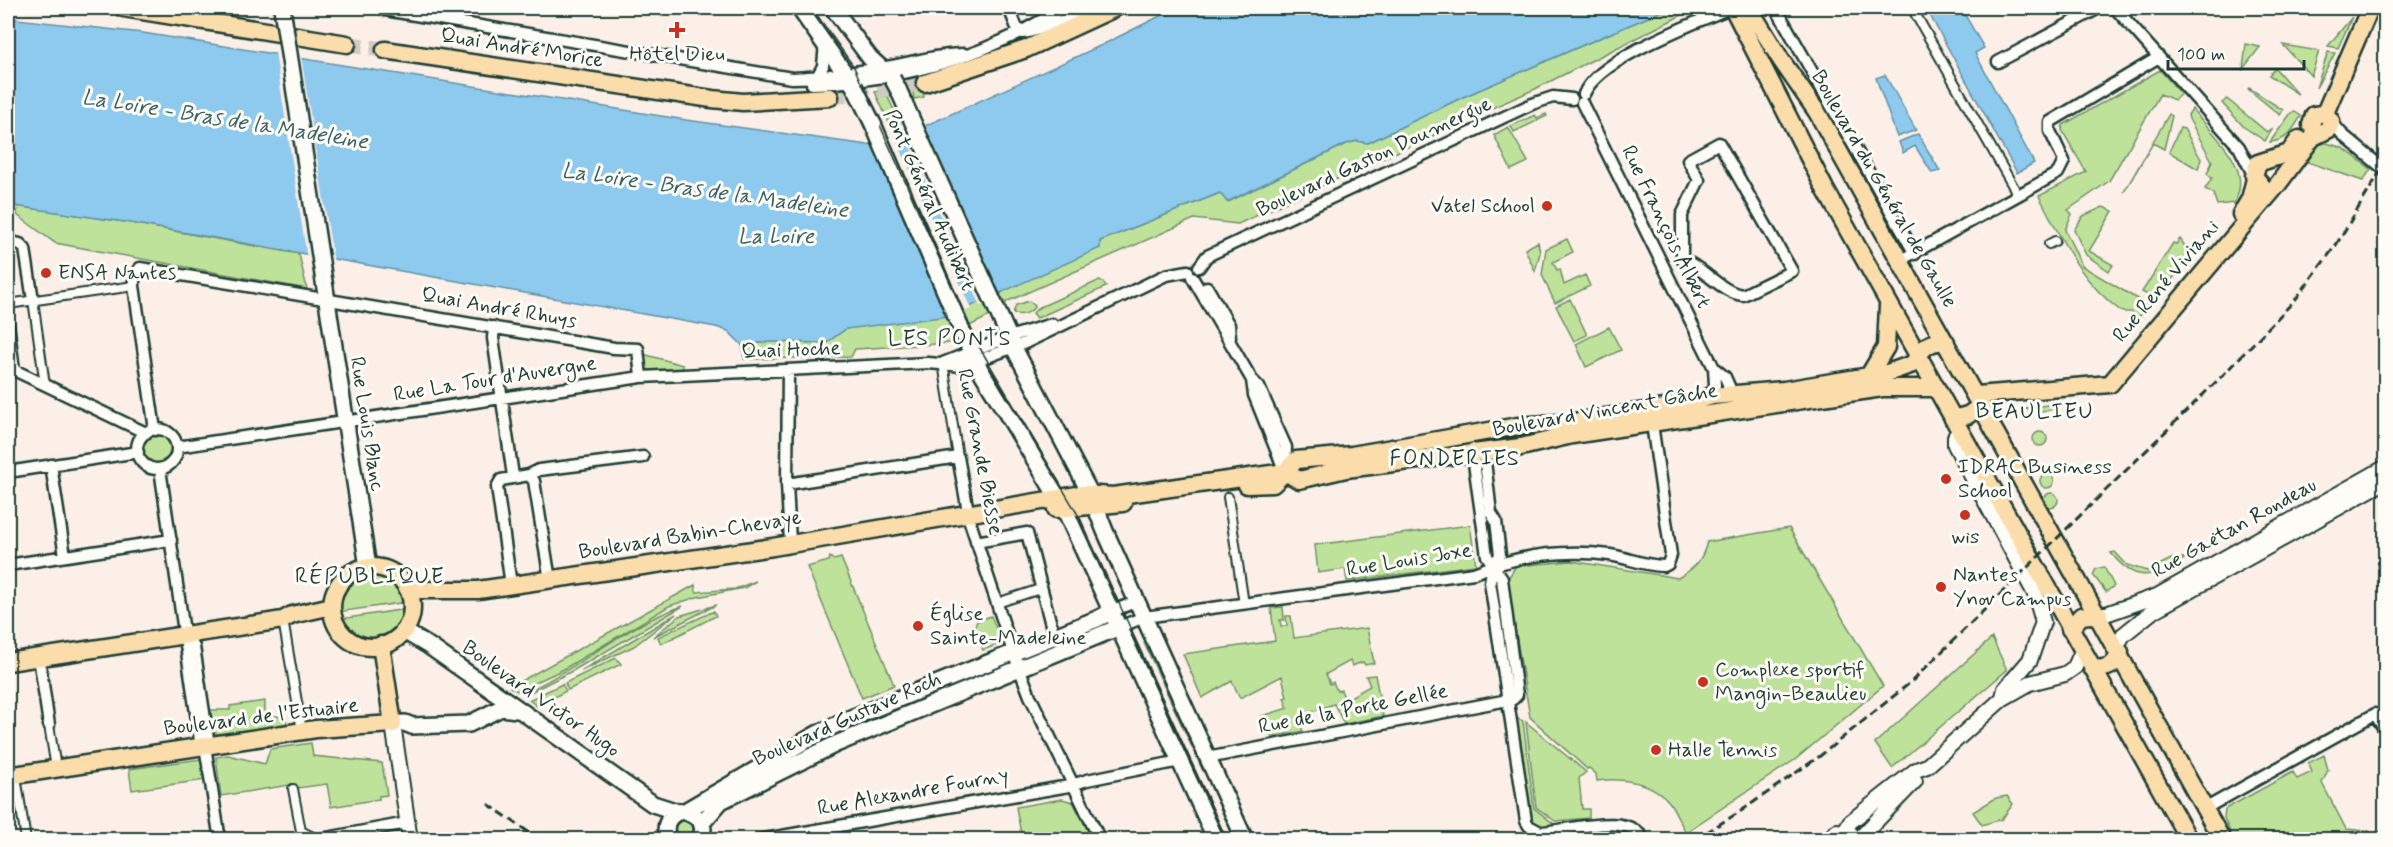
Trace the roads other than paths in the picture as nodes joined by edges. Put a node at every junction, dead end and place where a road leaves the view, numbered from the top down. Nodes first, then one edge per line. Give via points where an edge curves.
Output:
1 (123, 8) edge
2 (282, 8) edge
3 (799, 8) edge
4 (833, 8) edge
5 (1009, 8) edge
6 (1064, 8) edge
7 (1749, 8) edge
8 (1776, 8) edge
9 (1912, 8) edge
10 (2099, 8) edge
11 (2115, 8) edge
12 (2370, 8) edge
13 (1728, 9) edge
14 (385, 10) dead end
15 (1109, 10) edge
16 (1019, 33) junction
17 (825, 43) junction
18 (347, 44) tunnel mouth
19 (385, 50) tunnel mouth
20 (2159, 57) junction
21 (1998, 62) dead end
22 (817, 77) junction
23 (792, 78) junction
24 (889, 78) junction
25 (841, 82) junction
26 (925, 83) tunnel mouth
27 (1579, 98) junction
28 (2322, 125) junction
29 (2239, 147) junction
30 (2269, 159) junction
31 (2385, 171) edge
32 (2255, 177) junction
33 (2278, 183) junction
34 (2018, 195) junction
35 (8, 241) edge
36 (1915, 254) junction
37 (1682, 259) junction
38 (1899, 261) junction
39 (1665, 269) junction
40 (1194, 272) junction
41 (134, 286) junction
42 (326, 294) junction
43 (33, 300) junction
44 (1888, 302) junction
45 (8, 304) edge
46 (8, 324) edge
47 (494, 327) junction
48 (1011, 341) junction
49 (1946, 342) junction
50 (971, 350) junction
51 (1917, 354) junction
52 (943, 363) junction
53 (11, 366) edge
54 (1714, 368) junction
55 (788, 370) junction
56 (641, 377) junction
57 (1868, 377) junction
58 (45, 385) junction
59 (2084, 386) junction
60 (1936, 388) junction
61 (1732, 393) junction
62 (1712, 396) junction
63 (502, 398) junction
64 (1979, 400) junction
65 (1651, 416) junction
66 (345, 421) junction
67 (1956, 425) junction
68 (151, 431) junction
69 (1471, 433) junction
70 (177, 447) junction
71 (138, 452) junction
72 (1478, 453) junction
73 (643, 457) dead end
74 (958, 457) junction
75 (51, 465) junction
76 (2385, 467) edge
77 (160, 469) junction
78 (8, 472) edge
79 (1285, 472) junction
80 (529, 475) junction
81 (513, 476) junction
82 (2385, 481) edge
83 (787, 484) junction
84 (1228, 497) dead end
85 (1093, 500) junction
86 (1061, 503) junction
87 (968, 517) junction
88 (171, 540) junction
89 (790, 542) junction
90 (976, 542) junction
91 (65, 556) junction
92 (8, 565) edge
93 (1493, 565) junction
94 (368, 567) junction
95 (550, 580) junction
96 (511, 585) junction
97 (1040, 589) junction
98 (410, 597) junction
99 (1137, 601) junction
100 (997, 603) junction
101 (1244, 603) junction
102 (332, 606) junction
103 (1111, 612) junction
104 (2099, 614) junction
105 (1144, 617) junction
106 (283, 620) junction
107 (1117, 628) junction
108 (2070, 629) junction
109 (404, 631) junction
110 (185, 635) junction
111 (1054, 636) junction
112 (381, 645) junction
113 (2118, 649) junction
114 (1013, 652) junction
115 (39, 657) junction
116 (8, 662) edge
117 (1019, 668) junction
118 (2084, 668) junction
119 (926, 686) junction
120 (2002, 699) junction
121 (1507, 700) junction
122 (933, 702) junction
123 (517, 710) junction
124 (49, 724) joint
125 (393, 724) junction
126 (302, 731) junction
127 (2385, 732) edge
128 (205, 746) junction
129 (1208, 758) junction
130 (1180, 761) junction
131 (56, 768) junction
132 (12, 779) edge
133 (1073, 784) junction
134 (293, 789) dead end
135 (652, 804) junction
136 (2206, 808) junction
137 (682, 811) junction
138 (407, 822) junction
139 (704, 834) edge
140 (667, 836) edge
141 (1853, 837) edge
142 (318, 839) edge
143 (26, 840) edge
144 (220, 840) edge
145 (410, 840) edge
146 (759, 840) edge
147 (1100, 840) edge
148 (1216, 840) edge
149 (1245, 840) edge
150 (1643, 840) edge
151 (1828, 840) edge
152 (2189, 840) edge
153 (2223, 840) edge

1 - 18 main road
2 - 42 main road, Rue Louis Blanc, bridge
3 - 17 main road, Pont Général Audibert
4 - 24 main road, Pont Général Audibert
5 - 16 street
6 - 16 street
7 - 38 main road, Boulevard du Général de Gaulle via 1817,112
8 - 36 street
9 - 34 street
10 - 21 street
11 - 20 street
12 - 28 main road, Rue René Viviani
13 - 27 street via 1623,57 1592,80
13 - 44 main road via 1767,73
14 - 23 street
15 - 16 street via 1072,15 1040,31
15 - 26 main road via 1008,57
16 - 24 street via 949,61 907,67
17 - 22 street via 823,66
17 - 25 main road, Pont Général Audibert
19 - 25 main road, Quai André Morice via 743,102
20 - 29 street
20 - 34 street via 2050,122 2048,126 2064,165 2058,173
22 - 23 street
22 - 25 street
23 - 25 street via 801,83
24 - 25 street
24 - 48 main road, Pont Général Audibert
25 - 50 main road, Pont Général Audibert, bridge via 869,115
27 - 39 street, Rue François Albert
27 - 40 street, Boulevard Gaston Doumergue via 1553,97 1532,104 1217,251
28 - 30 main road, Rue René Viviani via 2289,153
28 - 31 street via 2342,134
28 - 33 main road, Rue René Viviani
29 - 30 street
29 - 32 street
30 - 32 main road via 2258,163
30 - 33 main road via 2280,165
32 - 33 main road via 2263,186
32 - 59 main road, Rue René Viviani via 2245,208 2217,246 2100,379
33 - 59 main road, Rue René Viviani via 2110,384
34 - 36 street
35 - 43 street via 25,249
36 - 38 street
37 - 37 street via 1726,290 1743,295 1791,271 1719,143 1688,160 1699,180 1682,214
37 - 39 street
38 - 49 main road, Boulevard du Général de Gaulle
39 - 54 street, Rue François Albert
40 - 48 street, Boulevard Gaston Doumergue via 1166,275 1028,342
40 - 79 street via 1229,325 1230,338 1259,387 1286,447
41 - 42 street, Quai André Rhuys via 135,272 145,268
41 - 43 street via 49,302
41 - 68 street
42 - 47 street, Quai André Rhuys
42 - 66 main road, Rue Louis Blanc
43 - 45 street
43 - 58 street
44 - 51 main road
44 - 57 main road via 1888,340
46 - 53 street
47 - 56 street, Quai André Rhuys via 638,349
47 - 63 street
48 - 50 street, Boulevard Gaston Doumergue
48 - 85 main road, Pont Général Audibert
49 - 51 main road via 1929,344
49 - 64 main road, Boulevard du Général de Gaulle
50 - 52 street, Boulevard Gaston Doumergue
50 - 86 main road, Pont Général Audibert
51 - 57 main road, Boulevard Vincent Gâche via 1913,364
51 - 60 main road
52 - 55 street, Quai Hoche
52 - 74 street, Rue Grande Biesse
53 - 58 street
54 - 61 street, Rue François Albert via 1725,377
54 - 62 street
55 - 56 street, Quai Hoche
55 - 83 street
56 - 63 street, Rue La Tour d'Auvergne
57 - 61 main road, Boulevard Vincent Gâche via 1776,391
58 - 68 street
59 - 64 main road, Rue René Viviani
60 - 65 main road, Boulevard Vincent Gâche via 1882,388
60 - 67 main road
61 - 62 main road, Boulevard Vincent Gâche
62 - 65 main road, Boulevard Vincent Gâche
63 - 66 street, Rue La Tour d'Auvergne
63 - 81 street
64 - 67 main road
64 - 104 main road, Boulevard du Général de Gaulle
65 - 69 main road, Boulevard Vincent Gâche
65 - 72 main road, Boulevard Vincent Gâche
65 - 93 street, Rue Louis Joxe via 1671,555 1668,564 1574,552 1517,558
66 - 70 street, Rue La Tour d'Auvergne
66 - 94 main road, Rue Louis Blanc
67 - 108 main road
67 - 120 street via 1955,445 2035,594 2043,622 2030,660 2005,689
68 - 70 street via 168,432
68 - 71 street via 139,441
69 - 72 street
69 - 79 main road, Boulevard Vincent Gâche via 1402,448 1296,460
70 - 77 street via 173,460
71 - 75 street
71 - 77 street via 144,464
72 - 79 main road, Boulevard Vincent Gâche via 1346,469 1299,480
72 - 93 street via 1487,555
73 - 80 street via 539,470
74 - 83 street
74 - 87 street, Rue Grande Biesse
75 - 78 street
75 - 91 street
76 - 104 street, Rue Gaëtan Rondeau via 2157,596
77 - 88 street
79 - 85 main road, Boulevard Vincent Gâche
80 - 81 street
80 - 95 street via 536,491
81 - 96 street via 501,480 497,487
82 - 113 street, Rue Gaëtan Rondeau via 2153,611 2123,635
83 - 89 street
84 - 101 street
85 - 86 main road, Boulevard Vincent Gâche
85 - 99 main road, Pont Général Audibert
86 - 87 main road, Boulevard Babin-Chevaye
86 - 103 main road, Pont Général Audibert
87 - 89 main road, Boulevard Babin-Chevaye
87 - 90 street, Rue Grande Biesse
88 - 91 street
88 - 110 street
89 - 95 main road, Boulevard Babin-Chevaye
90 - 97 street via 1027,533
90 - 100 street, Rue Grande Biesse
91 - 92 street
93 - 101 street, Rue Louis Joxe via 1474,573
93 - 121 street via 1502,579 1517,688 1517,695
94 - 98 main road via 396,575
94 - 102 main road via 352,572 340,583
95 - 96 main road, Boulevard Babin-Chevaye
96 - 98 main road, Boulevard Babin-Chevaye
97 - 100 street
97 - 111 street
98 - 109 main road via 411,617
99 - 103 street
99 - 105 main road, Pont Général Audibert
100 - 114 street, Rue Grande Biesse
101 - 105 street, Rue Louis Joxe
102 - 106 main road
102 - 112 main road via 337,626 346,637 365,646
103 - 107 main road, Pont Général Audibert
103 - 111 main road, Boulevard Gustave Roch
104 - 108 main road via 2080,616
104 - 113 main road, Boulevard du Général de Gaulle
105 - 107 street, Rue Louis Joxe
105 - 129 main road, Pont Général Audibert
106 - 110 main road
106 - 126 street
107 - 117 main road, Boulevard Gustave Roch
107 - 130 main road, Pont Général Audibert
108 - 118 main road via 2082,651
109 - 112 main road
109 - 123 main road, Boulevard Victor Hugo
110 - 115 main road
110 - 128 street
111 - 114 main road, Boulevard Gustave Roch
112 - 125 main road
113 - 118 main road via 2116,661 2109,667
113 - 136 main road, Boulevard du Général de Gaulle
114 - 117 street
114 - 119 main road, Boulevard Gustave Roch
115 - 116 main road
115 - 124 street
117 - 122 main road, Boulevard Gustave Roch
117 - 133 street
118 - 120 street via 2030,683
118 - 152 main road
119 - 122 main road
119 - 137 main road, Boulevard Gustave Roch via 817,734
120 - 141 street via 1923,768 1860,814
121 - 129 street, Rue de la Porte Gellée
121 - 150 street via 1523,814 1529,826 1540,832 1552,832 1618,824 1637,830
122 - 139 main road, Boulevard Gustave Roch via 836,744 730,797 712,808
123 - 125 main road, Boulevard de l'Estuaire via 501,708 465,724
123 - 135 main road, Boulevard Victor Hugo
124 - 131 street
125 - 126 main road, Boulevard de l'Estuaire
125 - 138 street
126 - 128 main road, Boulevard de l'Estuaire
127 - 136 street via 2375,714
128 - 131 main road, Boulevard de l'Estuaire
128 - 144 street
129 - 149 main road, Pont Général Audibert
130 - 133 street
130 - 148 main road, Pont Général Audibert
131 - 132 main road, Boulevard de l'Estuaire
132 - 143 street
133 - 146 street, Rue Alexandre Fourny
133 - 147 street
134 - 142 street via 302,831
135 - 137 main road, Boulevard Victor Hugo
135 - 140 main road, Boulevard Victor Hugo
136 - 153 main road, Boulevard du Général de Gaulle
137 - 139 main road, Boulevard Victor Hugo via 697,816
137 - 140 main road via 670,818
138 - 142 street
138 - 145 street
141 - 151 street via 1835,832

